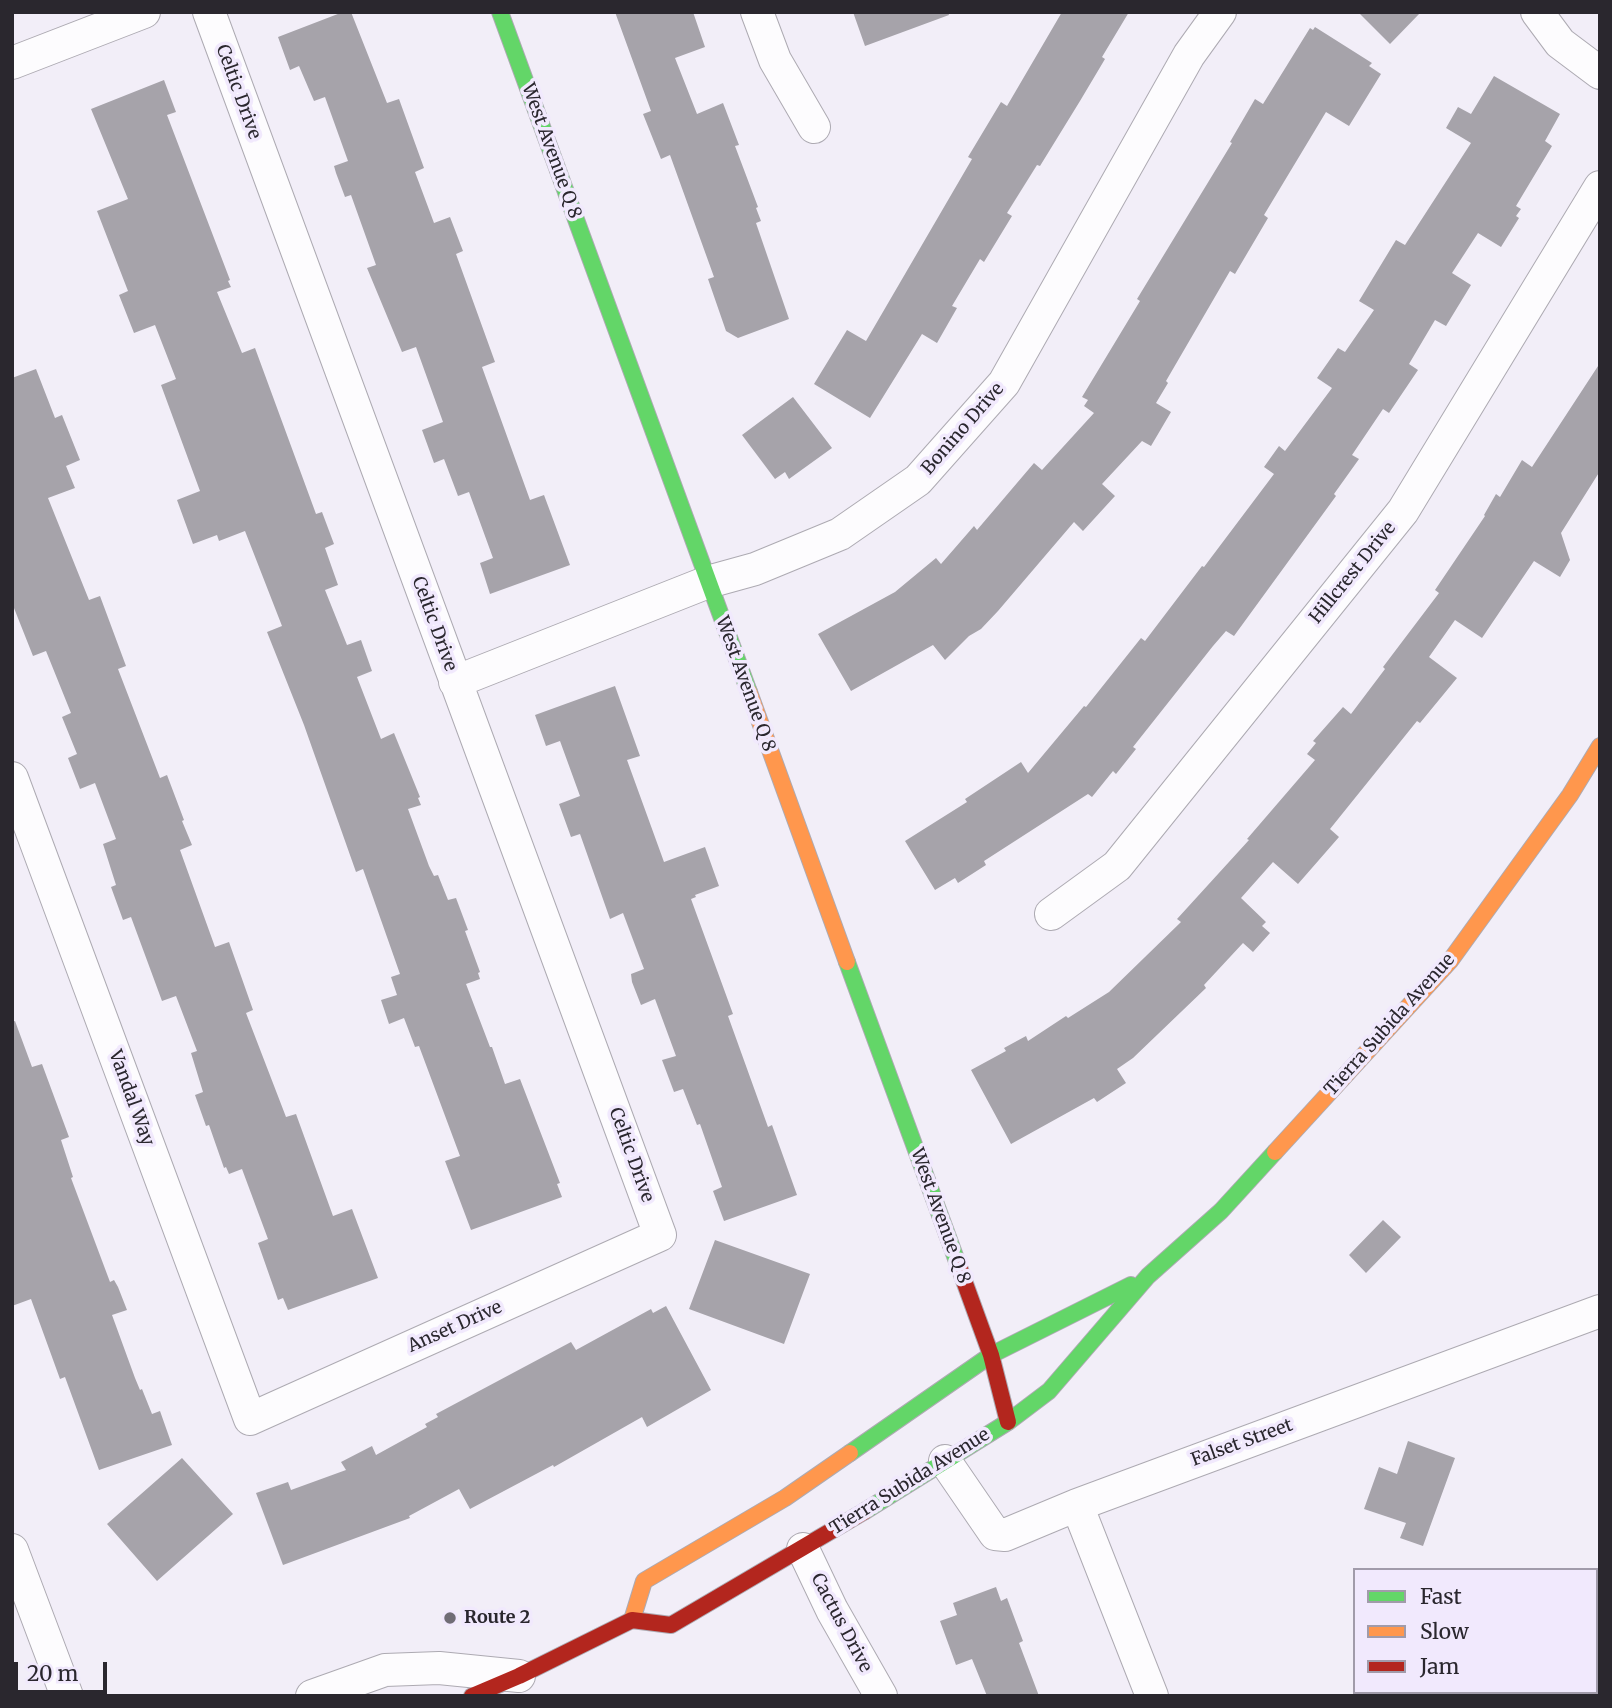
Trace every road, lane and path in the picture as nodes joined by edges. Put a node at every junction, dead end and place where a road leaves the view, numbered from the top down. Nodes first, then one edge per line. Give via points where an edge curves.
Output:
1 (144, 12) edge
2 (209, 12) edge
3 (500, 12) edge
4 (757, 12) edge
5 (1220, 12) edge
6 (1537, 12) edge
7 (12, 63) edge
8 (1600, 73) edge
9 (814, 127) dead end
10 (1600, 187) edge
11 (708, 582) junction
12 (455, 682) junction
13 (1600, 746) edge
14 (12, 778) edge
15 (1051, 914) dead end
16 (660, 1235) joint
17 (1148, 1276) junction
18 (1600, 1311) edge
19 (991, 1355) junction
20 (250, 1419) joint
21 (1008, 1422) junction
22 (945, 1461) junction
23 (1077, 1505) junction
24 (803, 1549) junction
25 (12, 1550) edge
26 (632, 1620) junction
27 (519, 1676) junction
28 (67, 1696) edge
29 (312, 1696) edge
30 (472, 1696) edge
31 (881, 1696) edge
32 (1152, 1696) edge

1 - 7 street
2 - 12 street, Celtic Drive
3 - 11 main road, West Avenue Q 8
4 - 9 street via 775,60
5 - 11 street, Bonino Drive via 1189,55 1004,383 918,481 840,534 755,569
6 - 8 street via 1560,43
10 - 15 street, Hillcrest Drive via 1403,511 1116,866
11 - 12 street, Bonino Drive
11 - 19 main road, West Avenue Q 8
12 - 16 street, Celtic Drive
13 - 17 main road, Tierra Subida Avenue via 1450,961 1221,1211
14 - 20 street, Vandal Way
16 - 20 street, Anset Drive
17 - 19 main road, Tierra Subida Avenue
17 - 21 main road, Tierra Subida Avenue via 1049,1391
18 - 23 street, Falset Street
19 - 21 main road, West Avenue Q 8
19 - 26 main road, Tierra Subida Avenue via 785,1498 644,1581
21 - 22 main road, Tierra Subida Avenue
22 - 23 street, Falset Street via 995,1534 1004,1535
22 - 24 main road, Tierra Subida Avenue
23 - 32 street
24 - 26 main road, Tierra Subida Avenue via 671,1625
24 - 31 street, Cactus Drive
25 - 28 street
26 - 27 main road
27 - 29 street via 439,1668 385,1670
27 - 30 main road

